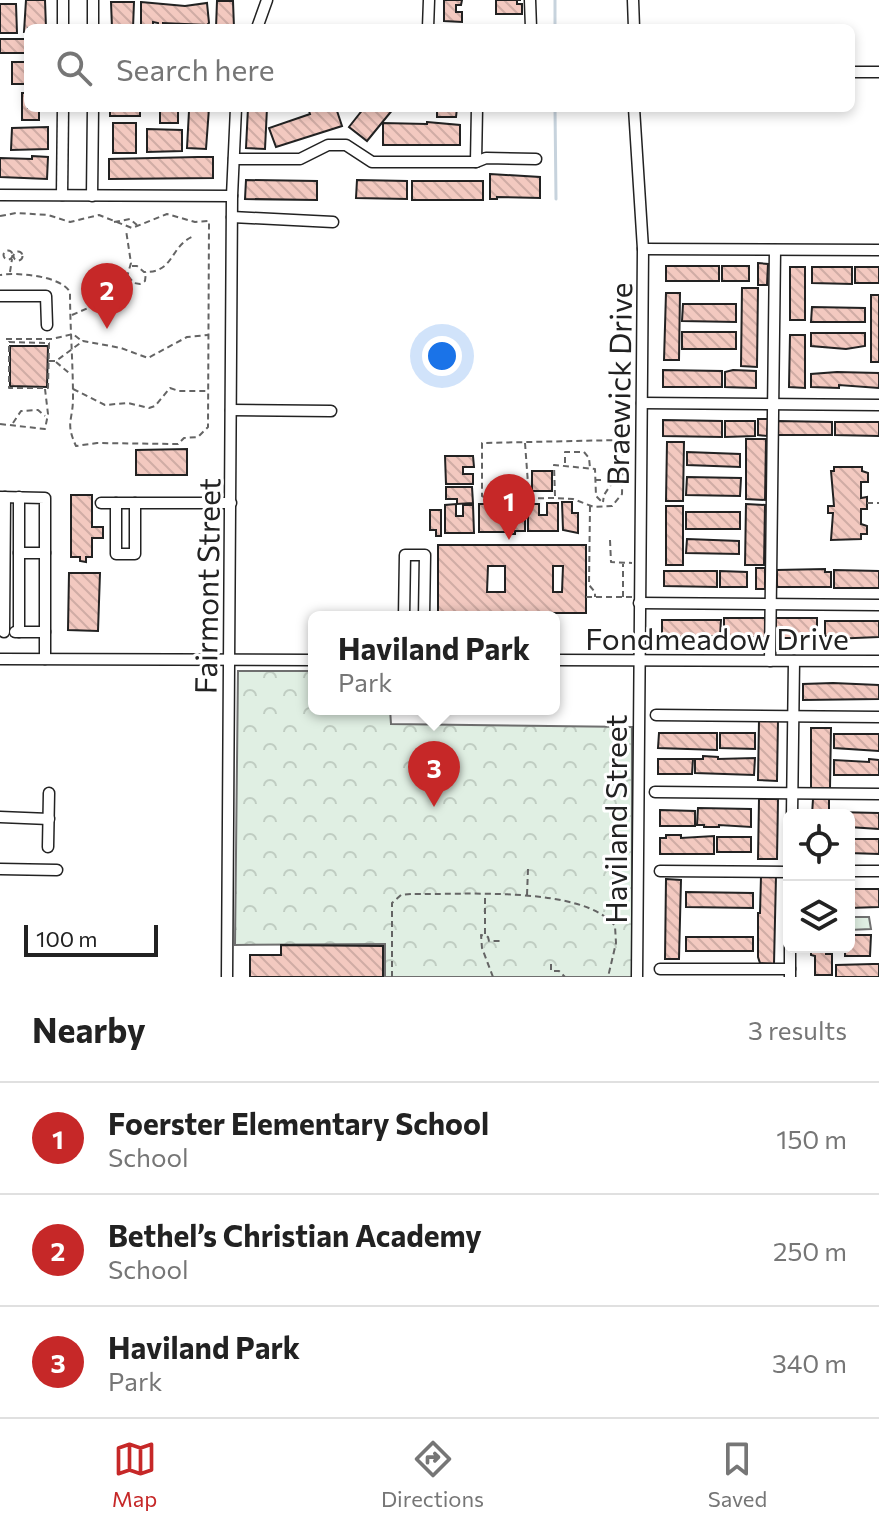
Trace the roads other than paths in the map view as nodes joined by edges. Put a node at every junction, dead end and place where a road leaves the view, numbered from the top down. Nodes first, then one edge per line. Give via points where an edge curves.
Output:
1 (63, 0) edge
2 (93, 0) edge
3 (267, 0) edge
4 (429, 0) edge
5 (530, 0) edge
6 (633, 0) edge
7 (63, 24) edge
8 (93, 24) edge
9 (258, 24) edge
10 (428, 24) edge
11 (531, 24) edge
12 (634, 24) edge
13 (855, 72) edge
14 (879, 72) edge
15 (63, 112) edge
16 (93, 112) edge
17 (236, 112) edge
18 (477, 112) edge
19 (634, 112) edge
20 (234, 159) junction
21 (536, 159) dead end
22 (476, 162) junction
23 (0, 195) edge
24 (62, 195) junction
25 (92, 196) junction
26 (232, 196) junction
27 (232, 217) junction
28 (333, 222) dead end
29 (643, 249) junction
30 (775, 250) junction
31 (879, 250) edge
32 (0, 296) edge
33 (47, 325) dead end
34 (642, 403) junction
35 (773, 405) junction
36 (879, 405) edge
37 (231, 410) junction
38 (331, 411) dead end
39 (2, 497) edge
40 (19, 497) junction
41 (101, 503) dead end
42 (116, 503) junction
43 (135, 503) junction
44 (231, 503) junction
45 (19, 553) junction
46 (45, 553) junction
47 (639, 600) junction
48 (771, 604) junction
49 (879, 605) edge
50 (404, 611) edge
51 (424, 611) edge
52 (2, 632) edge
53 (19, 632) junction
54 (45, 632) junction
55 (0, 659) edge
56 (45, 659) junction
57 (229, 660) junction
58 (308, 660) edge
59 (560, 660) edge
60 (639, 661) junction
61 (770, 661) junction
62 (794, 661) junction
63 (879, 661) edge
64 (656, 715) dead end
65 (793, 716) junction
66 (879, 717) edge
67 (655, 792) dead end
68 (49, 793) dead end
69 (792, 794) junction
70 (879, 794) edge
71 (792, 809) edge
72 (0, 817) edge
73 (49, 819) junction
74 (48, 847) dead end
75 (0, 869) edge
76 (57, 870) dead end
77 (660, 871) dead end
78 (855, 871) edge
79 (879, 871) edge
80 (783, 872) edge
81 (660, 969) dead end
82 (790, 973) edge
83 (227, 977) edge
84 (637, 977) edge

1 - 7 street
2 - 8 street
3 - 9 street
4 - 10 street
5 - 11 street
6 - 12 street
13 - 14 street
15 - 24 street
16 - 25 street
17 - 20 street, Fairmont Street
18 - 22 street
19 - 29 street, Braewick Drive
20 - 22 street via 300,159 328,145 346,145 372,162
20 - 26 street, Fairmont Street
21 - 22 street
23 - 24 street
24 - 25 street
25 - 26 street
26 - 27 street, Fairmont Street
27 - 28 street
27 - 37 street, Fairmont Street
29 - 30 street
29 - 34 street, Braewick Drive
30 - 31 street
30 - 35 street
32 - 33 street via 46,296
34 - 35 street
34 - 47 street, Braewick Drive
35 - 36 street
35 - 48 street
37 - 38 street
37 - 44 street, Fairmont Street
39 - 40 street
39 - 52 street
40 - 45 street
40 - 46 street via 45,498
41 - 42 street
42 - 43 street
42 - 43 street via 116,554 135,554
43 - 44 street
44 - 57 street, Fairmont Street
45 - 46 street
45 - 53 street
46 - 54 street
47 - 48 street
47 - 60 street, Braewick Drive
48 - 49 street
48 - 61 street
50 - 51 street via 405,555 425,555
52 - 53 street
53 - 54 street
54 - 56 street
55 - 56 street
56 - 57 street
57 - 58 street
57 - 83 street, Fairmont Street
59 - 60 street, Fondmeadow Drive
60 - 61 street, Fondmeadow Drive
60 - 84 street, Haviland Street
61 - 62 street, Fondmeadow Drive
62 - 63 street, Fondmeadow Drive
62 - 65 street
64 - 65 street
65 - 66 street
65 - 69 street
67 - 69 street
68 - 73 street
69 - 70 street
69 - 71 street
72 - 73 street
73 - 74 street
75 - 76 street
77 - 80 street
78 - 79 street
81 - 82 street

